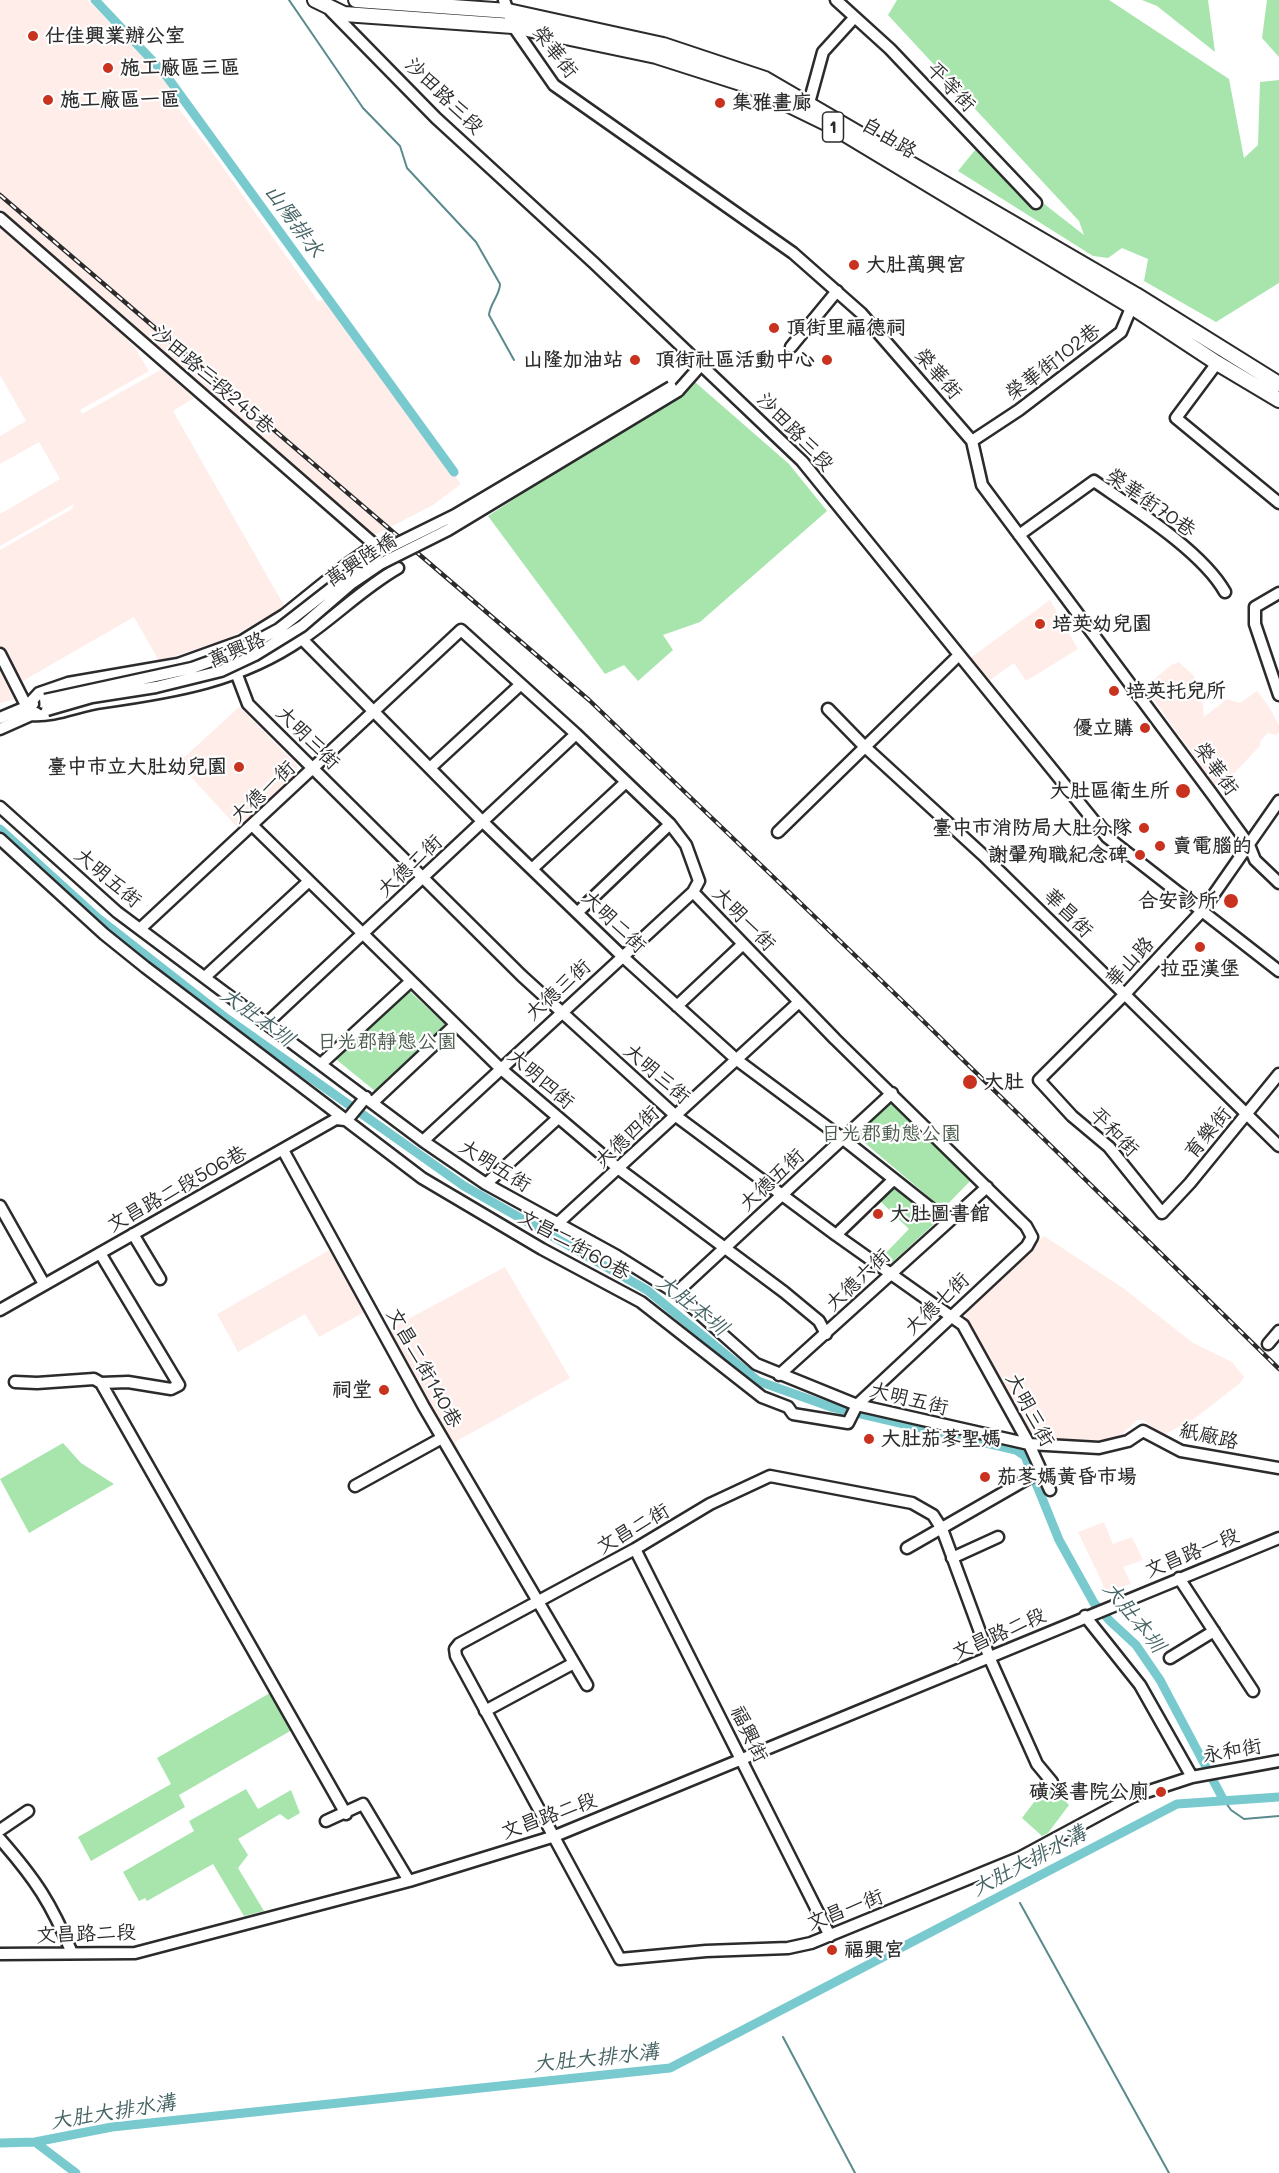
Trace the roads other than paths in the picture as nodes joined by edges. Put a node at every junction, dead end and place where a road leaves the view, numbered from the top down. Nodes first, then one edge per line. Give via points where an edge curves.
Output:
1 (315, 0) edge
2 (356, 0) edge
3 (836, 0) edge
4 (327, 4) edge
5 (506, 6) edge
6 (854, 18) junction
7 (513, 26) junction
8 (677, 56) junction
9 (809, 103) junction
10 (1036, 203) dead end
11 (0, 218) edge
12 (837, 291) junction
13 (1134, 301) junction
14 (790, 347) dead end
15 (1217, 363) junction
16 (702, 366) junction
17 (1279, 384) edge
18 (1279, 400) edge
19 (972, 441) junction
20 (1279, 502) edge
21 (1019, 535) junction
22 (346, 565) junction
23 (398, 568) dead end
24 (364, 590) junction
25 (1225, 592) dead end
26 (1279, 593) edge
27 (284, 615) junction
28 (461, 630) joint
29 (302, 639) junction
30 (0, 654) edge
31 (958, 656) junction
32 (237, 675) junction
33 (520, 685) junction
34 (1279, 695) edge
35 (46, 705) joint
36 (828, 709) dead end
37 (29, 710) junction
38 (375, 713) junction
39 (0, 718) edge
40 (0, 729) edge
41 (576, 734) junction
42 (864, 746) junction
43 (315, 768) junction
44 (430, 768) junction
45 (626, 782) junction
46 (1279, 801) edge
47 (0, 807) edge
48 (1276, 813) edge
49 (483, 822) junction
50 (670, 824) junction
51 (253, 826) junction
52 (778, 832) dead end
53 (0, 839) edge
54 (1249, 845) junction
55 (532, 869) junction
56 (423, 879) junction
57 (309, 881) junction
58 (1279, 884) edge
59 (693, 892) junction
60 (1203, 910) junction
61 (578, 912) junction
62 (141, 928) junction
63 (364, 934) junction
64 (742, 945) junction
65 (622, 956) junction
66 (1279, 971) edge
67 (205, 977) junction
68 (411, 981) junction
69 (1125, 994) junction
70 (799, 1002) junction
71 (677, 1006) junction
72 (560, 1012) junction
73 (267, 1023) junction
74 (455, 1025) junction
75 (737, 1060) junction
76 (321, 1064) junction
77 (500, 1068) junction
78 (1279, 1074) edge
79 (1039, 1080) joint
80 (892, 1094) junction
81 (370, 1100) junction
82 (1247, 1114) junction
83 (676, 1116) junction
84 (558, 1118) junction
85 (347, 1120) junction
86 (842, 1138) junction
87 (423, 1141) junction
88 (1279, 1146) edge
89 (283, 1150) junction
90 (620, 1169) junction
91 (893, 1180) junction
92 (486, 1184) junction
93 (987, 1187) junction
94 (782, 1196) junction
95 (0, 1206) edge
96 (1162, 1213) joint
97 (948, 1222) junction
98 (557, 1224) junction
99 (1026, 1226) joint
100 (133, 1234) junction
101 (836, 1235) junction
102 (725, 1247) junction
103 (100, 1253) junction
104 (890, 1274) junction
105 (160, 1279) dead end
106 (44, 1284) junction
107 (676, 1293) junction
108 (0, 1310) edge
109 (950, 1316) junction
110 (1279, 1331) edge
111 (826, 1334) junction
112 (1268, 1344) dead end
113 (779, 1375) junction
114 (15, 1382) dead end
115 (100, 1383) junction
116 (857, 1405) junction
117 (848, 1423) joint
118 (441, 1438) junction
119 (1029, 1444) junction
120 (1279, 1468) edge
121 (1041, 1471) junction
122 (355, 1486) dead end
123 (1050, 1490) dead end
124 (942, 1529) junction
125 (998, 1536) dead end
126 (1279, 1538) edge
127 (907, 1548) dead end
128 (635, 1549) junction
129 (952, 1558) junction
130 (1179, 1578) junction
131 (538, 1602) junction
132 (1085, 1616) junction
133 (1214, 1631) junction
134 (1170, 1658) dead end
135 (990, 1659) junction
136 (574, 1663) junction
137 (587, 1685) dead end
138 (1253, 1691) dead end
139 (485, 1711) junction
140 (742, 1759) junction
141 (1279, 1761) edge
142 (1192, 1777) junction
143 (1052, 1782) dead end
144 (28, 1810) dead end
145 (346, 1814) junction
146 (326, 1821) dead end
147 (0, 1830) edge
148 (555, 1836) junction
149 (0, 1839) edge
150 (408, 1881) junction
151 (830, 1936) junction
152 (72, 1953) junction
153 (0, 1954) edge

1 - 4 main road, 沙田路三段 / 1
2 - 5 main road, 自由路 / 1
3 - 6 street, 平等街
4 - 7 main road, 自由路 / 1 via 354,15
4 - 16 street, 沙田路三段 via 436,118
5 - 7 street, 榮華街
5 - 8 main road, 自由路 / 1
6 - 9 street via 823,52
6 - 10 street, 平等街 via 890,49
7 - 8 main road, 自由路 / 1 via 656,56
7 - 12 street, 榮華街 via 554,85 793,253
8 - 9 main road, 自由路 / 1 via 765,79
8 - 13 main road, 自由路 / 1 via 830,125
9 - 13 main road, 自由路 / 1
11 - 22 street, 沙田路三段245巷 via 375,545
12 - 14 street
12 - 19 street, 榮華街 via 861,313
13 - 15 main road, 自由路 / 1
13 - 17 main road, 自由路 / 1
13 - 19 street, 榮華街102巷 via 1121,332
15 - 18 main road, 自由路 / 1
15 - 20 street via 1176,418
16 - 31 street, 沙田路三段 via 802,461
16 - 35 street, 萬興陸橋, bridge via 676,388 455,515 374,555 279,629 236,652 192,668
19 - 21 street, 榮華街 via 982,485
21 - 25 street, 榮華街70巷 via 1094,481 1191,554
21 - 54 street, 榮華街
22 - 24 street
22 - 27 street, 萬興路
23 - 24 street, 萬興路
24 - 29 street, 萬興路
26 - 34 street via 1255,607 1255,624
27 - 29 street, 大明二街
27 - 37 street, 萬興路 via 215,653 178,664 68,683 39,693
28 - 33 street, 大明一街
28 - 38 street, 大德一街
29 - 32 street, 萬興路
29 - 38 street, 大明二街
30 - 37 street
31 - 42 street
31 - 60 street, 沙田路三段 via 1107,837
32 - 37 street, 萬興路 via 44,716
32 - 43 street, 大明三街 via 248,704
33 - 41 street, 大明一街
33 - 44 street
35 - 37 street, 萬興路
36 - 42 street, 華昌街
37 - 39 street, 萬興路
37 - 40 street, 萬興路
38 - 43 street, 大德一街
38 - 44 street, 大明二街
41 - 45 street, 大明一街
41 - 49 street, 大德二街
42 - 52 street
42 - 69 street, 華昌街 via 984,855
43 - 51 street, 大德一街
43 - 56 street, 大明三街
44 - 49 street, 大明二街
45 - 50 street, 大明一街
45 - 55 street
46 - 48 street, 華山路
47 - 62 street, 大明五街 via 117,912
48 - 54 street, 華山路
49 - 55 street, 大明二街
49 - 56 street, 大德二街
50 - 59 street, 大明一街 via 686,845 699,874
50 - 61 street
51 - 57 street, 大明四街
51 - 62 street, 大德一街
53 - 85 street, 文昌二街60巷 via 104,934
54 - 58 street, 榮華街 via 1255,860
54 - 60 street, 華山路
55 - 61 street, 大明二街
56 - 63 street, 大德二街
56 - 72 street, 大明三街
57 - 63 street, 大明四街
57 - 67 street
59 - 64 street, 大明一街
59 - 65 street, 大德三街
60 - 66 street, 沙田路三段
60 - 69 street, 華山路
61 - 65 street, 大明二街
62 - 67 street, 大明五街
63 - 68 street, 大明四街
63 - 73 street, 大德二街
64 - 70 street, 大明一街
64 - 71 street
65 - 71 street, 大明二街
65 - 72 street, 大德三街
67 - 73 street, 大明五街
68 - 74 street, 大明四街
68 - 76 street
69 - 79 street, 華山路
69 - 82 street, 華昌街
70 - 75 street, 大德四街
70 - 80 street, 大明一街
71 - 75 street, 大明二街
72 - 77 street, 大德三街
72 - 83 street, 大明三街
73 - 76 street, 大明五街
74 - 77 street, 大明四街
74 - 81 street
75 - 83 street, 大德四街
75 - 86 street, 大明二街
76 - 81 street, 大明五街
77 - 84 street, 大明四街
77 - 87 street, 大德三街
78 - 82 street, 育樂街
79 - 96 street, 平和街 via 1072,1116 1109,1147
80 - 86 street, 大德五街
80 - 93 street, 大明一街
81 - 85 street
81 - 87 street, 大明五街
82 - 88 street, 華昌街
82 - 96 street, 育樂街
83 - 90 street, 大德四街
83 - 94 street, 大明三街
84 - 90 street, 大明四街
84 - 92 street
85 - 89 street, 文昌路二段506巷 via 336,1119
85 - 117 street, 文昌二街60巷 via 422,1178 641,1302 762,1397 788,1407 793,1413
86 - 91 street, 大明二街
86 - 94 street, 大德五街
87 - 92 street, 大明五街
89 - 100 street, 文昌路二段506巷
89 - 118 street, 文昌二街140巷
90 - 98 street, 大德四街
90 - 102 street, 大明四街
91 - 97 street, 大明二街
91 - 101 street
92 - 98 street, 大明五街
93 - 97 street, 大德六街
93 - 99 street, 大明一街
94 - 101 street, 大明三街
94 - 102 street, 大德五街
95 - 106 street
97 - 104 street, 大德六街
98 - 107 street, 大明五街
99 - 109 street, 大德七街 via 1032,1238 1028,1246
100 - 103 street, 文昌路二段506巷
100 - 105 street
101 - 104 street, 大明三街
102 - 107 street, 大德五街
102 - 111 street, 大明四街 via 819,1321
103 - 106 street, 文昌路二段506巷
103 - 115 street via 179,1385 171,1389 128,1382
104 - 109 street, 大明三街
104 - 111 street, 大德六街
106 - 108 street, 文昌路二段506巷
107 - 113 street, 大明五街 via 756,1364
109 - 116 street, 大德七街
109 - 119 street, 大明三街 via 963,1325
110 - 112 street
111 - 113 street, 大德六街
113 - 116 street, 大明五街
114 - 115 street via 93,1379
115 - 145 street
116 - 117 street, 大德七街
116 - 119 street, 大明五街
118 - 122 street
118 - 131 street, 文昌二街140巷
119 - 120 street, 紙廠路 via 1099,1448 1143,1431 1181,1451
119 - 121 street, 大明三街
121 - 123 street, 大明三街
121 - 124 street
124 - 127 street
124 - 128 street, 文昌二街 via 933,1515 912,1503 770,1476 710,1504
124 - 129 street, 文昌二街
125 - 129 street
126 - 130 street, 文昌路一段
128 - 131 street, 文昌二街
128 - 140 street, 福興街
129 - 135 street, 文昌二街
130 - 132 street, 文昌路一段
130 - 133 street
131 - 136 street, 文昌二街140巷
131 - 139 street, 文昌二街 via 455,1649
132 - 135 street, 文昌路二段
132 - 142 street via 1140,1685
133 - 134 street
133 - 138 street
135 - 140 street, 文昌路二段
135 - 143 street, 文昌二街 via 1037,1764
136 - 137 street, 文昌二街140巷
136 - 139 street
139 - 148 street, 文昌二街
140 - 148 street, 文昌路二段
140 - 151 street, 福興街
141 - 142 street, 永和街
142 - 151 street, 文昌一街 via 1134,1796 1019,1858
144 - 147 street
145 - 146 street
145 - 150 street via 363,1804
148 - 150 street, 文昌路二段
148 - 151 street, 文昌一街 via 620,1959 788,1948
149 - 152 street via 40,1887
150 - 152 street, 文昌路二段 via 135,1953
152 - 153 street, 文昌路二段

